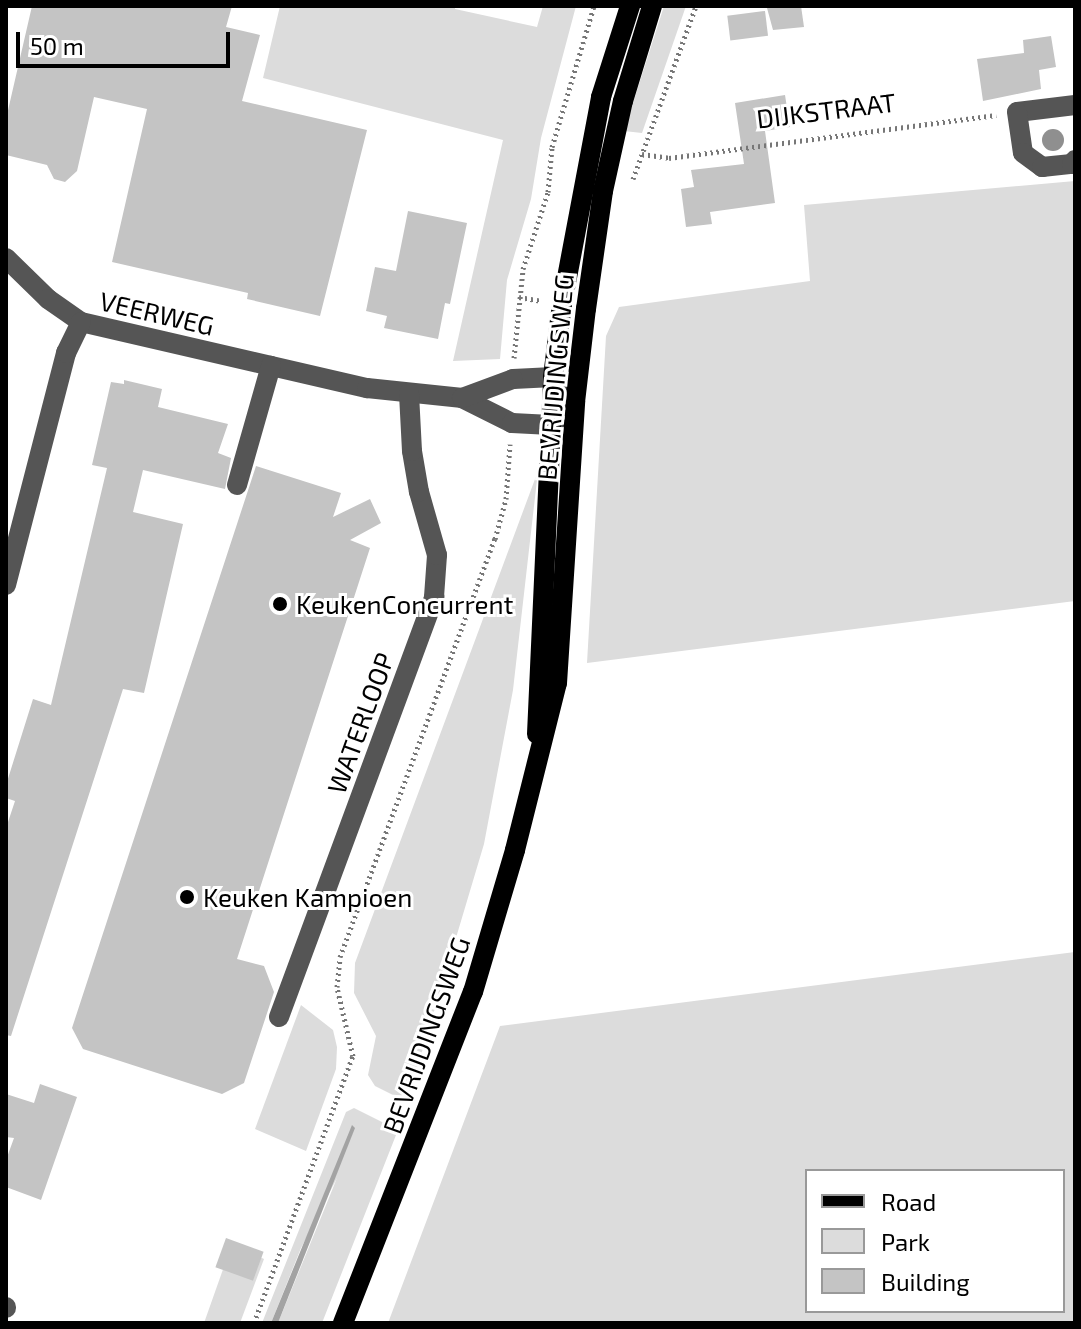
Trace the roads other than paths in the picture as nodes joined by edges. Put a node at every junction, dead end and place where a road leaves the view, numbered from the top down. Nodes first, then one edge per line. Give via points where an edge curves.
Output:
1 (630, 6) edge
2 (652, 6) edge
3 (1075, 105) edge
4 (1075, 160) edge
5 (6, 258) edge
6 (81, 322) junction
7 (271, 366) junction
8 (553, 377) junction
9 (409, 393) junction
10 (462, 398) junction
11 (575, 402) junction
12 (551, 425) junction
13 (237, 485) dead end
14 (6, 585) edge
15 (537, 758) junction
16 (279, 1017) dead end
17 (343, 1323) edge

1 - 8 main road, BEVRIJDINGSWEG via 601,97 582,186
2 - 11 main road, BEVRIJDINGSWEG via 603,191
3 - 4 street via 1017,112 1023,153 1042,167
5 - 6 street, VEERWEG
6 - 7 street, VEERWEG
6 - 14 street via 66,353
7 - 9 street, VEERWEG
7 - 13 street
8 - 10 street, VEERWEG via 513,379
8 - 11 street
8 - 12 main road, BEVRIJDINGSWEG
9 - 10 street, VEERWEG
9 - 16 street, WATERLOOP via 416,478 437,555 434,597
10 - 12 street, VEERWEG via 512,423
11 - 12 street
11 - 15 main road, BEVRIJDINGSWEG via 557,683
12 - 15 main road, BEVRIJDINGSWEG
15 - 17 main road, BEVRIJDINGSWEG via 473,992

